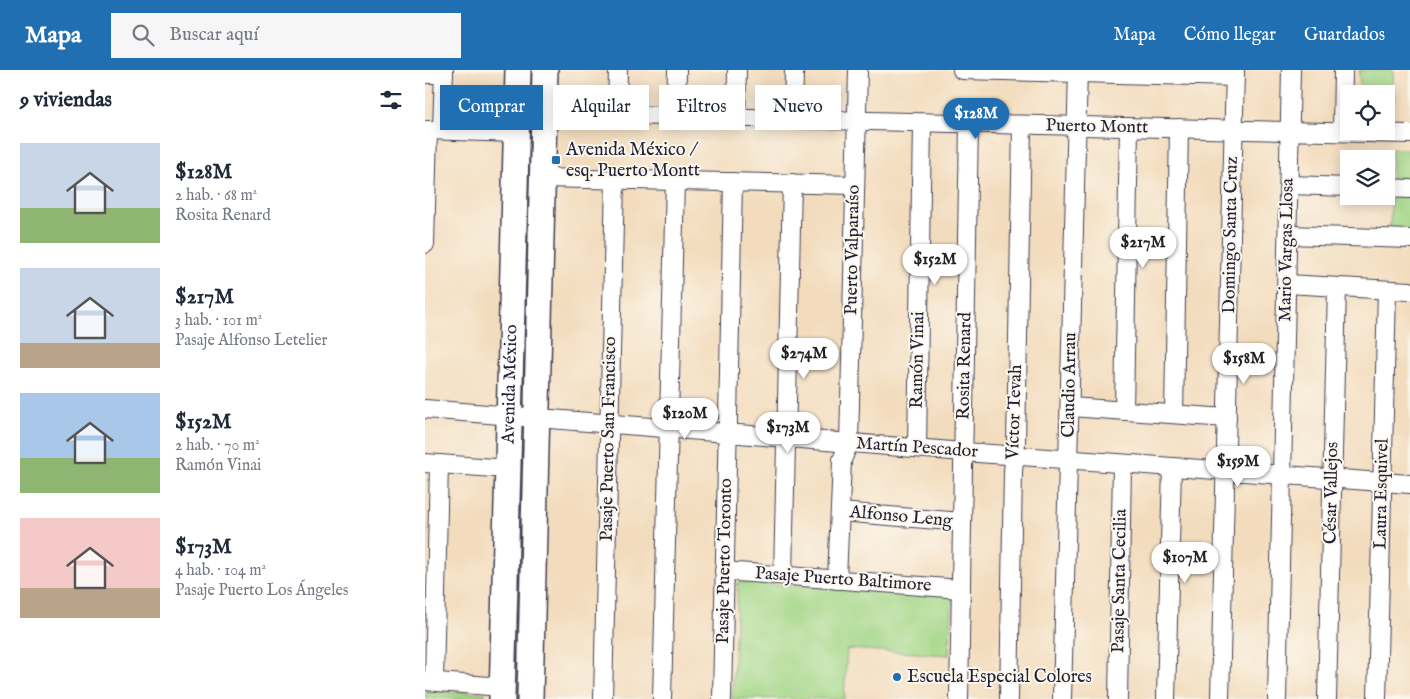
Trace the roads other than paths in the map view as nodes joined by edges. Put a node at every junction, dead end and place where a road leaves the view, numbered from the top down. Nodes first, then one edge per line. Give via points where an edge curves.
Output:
1 (518, 70) edge
2 (545, 70) edge
3 (618, 70) edge
4 (677, 70) edge
5 (737, 70) edge
6 (795, 70) edge
7 (858, 70) edge
8 (963, 70) edge
9 (1291, 70) edge
10 (1343, 70) edge
11 (1078, 71) edge
12 (444, 72) edge
13 (1235, 73) edge
14 (425, 74) edge
15 (618, 85) edge
16 (676, 85) edge
17 (737, 85) edge
18 (794, 85) edge
19 (1343, 85) edge
20 (544, 113) junction
21 (553, 113) edge
22 (841, 120) edge
23 (857, 121) junction
24 (921, 122) junction
25 (969, 124) junction
26 (1022, 125) junction
27 (1077, 126) junction
28 (1129, 127) junction
29 (1179, 128) junction
30 (432, 130) edge
31 (1233, 130) junction
32 (1290, 131) junction
33 (1340, 132) edge
34 (517, 133) junction
35 (1395, 134) edge
36 (1410, 134) edge
37 (542, 178) junction
38 (615, 179) junction
39 (675, 181) junction
40 (733, 182) junction
41 (792, 183) junction
42 (855, 185) junction
43 (1289, 185) junction
44 (1340, 187) edge
45 (1395, 188) edge
46 (1410, 189) edge
47 (1288, 235) junction
48 (1410, 240) edge
49 (425, 244) edge
50 (1287, 284) junction
51 (1337, 287) junction
52 (1387, 290) junction
53 (1410, 291) edge
54 (1070, 406) junction
55 (425, 409) edge
56 (1125, 410) junction
57 (1174, 414) junction
58 (509, 416) junction
59 (536, 418) junction
60 (1227, 418) junction
61 (609, 424) junction
62 (669, 429) junction
63 (728, 433) junction
64 (787, 438) junction
65 (849, 443) junction
66 (917, 448) junction
67 (964, 452) junction
68 (1014, 456) junction
69 (1069, 460) junction
70 (432, 464) edge
71 (1122, 464) junction
72 (1172, 467) junction
73 (508, 469) junction
74 (1225, 471) junction
75 (1282, 475) junction
76 (1332, 478) junction
77 (1383, 482) junction
78 (1410, 484) edge
79 (840, 512) junction
80 (962, 522) junction
81 (725, 571) junction
82 (783, 575) junction
83 (837, 580) junction
84 (961, 589) junction
85 (429, 681) edge
86 (502, 693) edge
87 (530, 699) edge
88 (603, 699) edge
89 (662, 699) edge
90 (722, 699) edge
91 (959, 699) edge
92 (1009, 699) edge
93 (1063, 699) edge
94 (1118, 699) edge
95 (1166, 699) edge
96 (1220, 699) edge
97 (1277, 699) edge
98 (1327, 699) edge
99 (1377, 699) edge

1 - 34 main road, Avenida México
2 - 20 main road, Avenida México
3 - 15 street
4 - 16 street
5 - 17 street
6 - 18 street
7 - 23 street, Puerto Valparaíso
8 - 11 street
9 - 32 street, Mario Vargas Llosa
10 - 19 street
11 - 13 street
11 - 27 street, Claudio Arrau
12 - 14 street
12 - 30 street
13 - 31 street, Domingo Santa Cruz
20 - 21 street, Puerto Montt
20 - 37 main road, Avenida México
22 - 23 street, Puerto Montt
23 - 24 street, Puerto Montt
23 - 42 street, Puerto Valparaíso
24 - 25 street, Puerto Montt
24 - 66 street, Ramón Vinai
25 - 26 street, Puerto Montt
25 - 67 street, Rosita Renard
26 - 27 street, Puerto Montt
26 - 68 street, Víctor Tevah
27 - 28 street, Puerto Montt
27 - 54 street, Claudio Arrau
28 - 29 street, Puerto Montt
28 - 56 street
29 - 31 street, Puerto Montt
29 - 57 street
30 - 34 street
30 - 49 street
31 - 32 street, Puerto Montt
31 - 60 street, Domingo Santa Cruz
32 - 33 street, Puerto Montt
32 - 43 street, Mario Vargas Llosa
34 - 58 main road, Avenida México
35 - 36 street, Puerto Montt
37 - 38 street
37 - 59 main road, Avenida México
38 - 39 street
38 - 61 street, Pasaje Puerto San Francisco
39 - 40 street
39 - 62 street
40 - 41 street
40 - 63 street, Pasaje Puerto Toronto
41 - 42 street
41 - 64 street
42 - 65 street, Puerto Valparaíso
43 - 44 street
43 - 47 street, Mario Vargas Llosa
45 - 46 street
47 - 48 street
47 - 50 street, Mario Vargas Llosa
50 - 51 street
50 - 75 street, Mario Vargas Llosa
51 - 52 street
51 - 76 street, César Vallejos
52 - 53 street
52 - 77 street, Laura Esquivel
54 - 56 street
54 - 69 street, Claudio Arrau
55 - 58 street, Martín Pescador
56 - 57 street
57 - 60 street
58 - 59 street, Martín Pescador
58 - 73 main road, Avenida México
59 - 61 street, Martín Pescador
59 - 87 main road, Avenida México
60 - 74 street, Domingo Santa Cruz
61 - 62 street, Martín Pescador
61 - 88 street, Pasaje Puerto San Francisco
62 - 63 street, Martín Pescador
62 - 89 street
63 - 64 street, Martín Pescador
63 - 81 street, Pasaje Puerto Toronto
64 - 65 street, Martín Pescador
64 - 82 street
65 - 66 street, Martín Pescador
65 - 79 street, Puerto Valparaíso via 842,460
66 - 67 street, Martín Pescador
67 - 68 street, Martín Pescador
67 - 80 street, Rosita Renard
68 - 69 street, Martín Pescador
68 - 92 street, Víctor Tevah
69 - 71 street, Martín Pescador
69 - 93 street, Claudio Arrau
70 - 73 street
70 - 85 street
71 - 72 street, Martín Pescador
71 - 94 street, Pasaje Santa Cecilia
72 - 74 street, Martín Pescador
72 - 95 street
73 - 86 main road, Avenida México
74 - 75 street, Martín Pescador
74 - 96 street, Domingo Santa Cruz
75 - 76 street, Martín Pescador
75 - 97 street, Mario Vargas Llosa
76 - 77 street, Martín Pescador
76 - 98 street, César Vallejos
77 - 78 street, Martín Pescador
77 - 99 street, Laura Esquivel
79 - 80 street, Alfonso Leng
79 - 83 street, Puerto Valparaíso
80 - 84 street, Rosita Renard
81 - 82 street, Pasaje Puerto Baltimore
81 - 90 street, Pasaje Puerto Toronto
82 - 83 street, Pasaje Puerto Baltimore
83 - 84 street, Pasaje Puerto Baltimore
84 - 91 street, Rosita Renard
85 - 86 street

